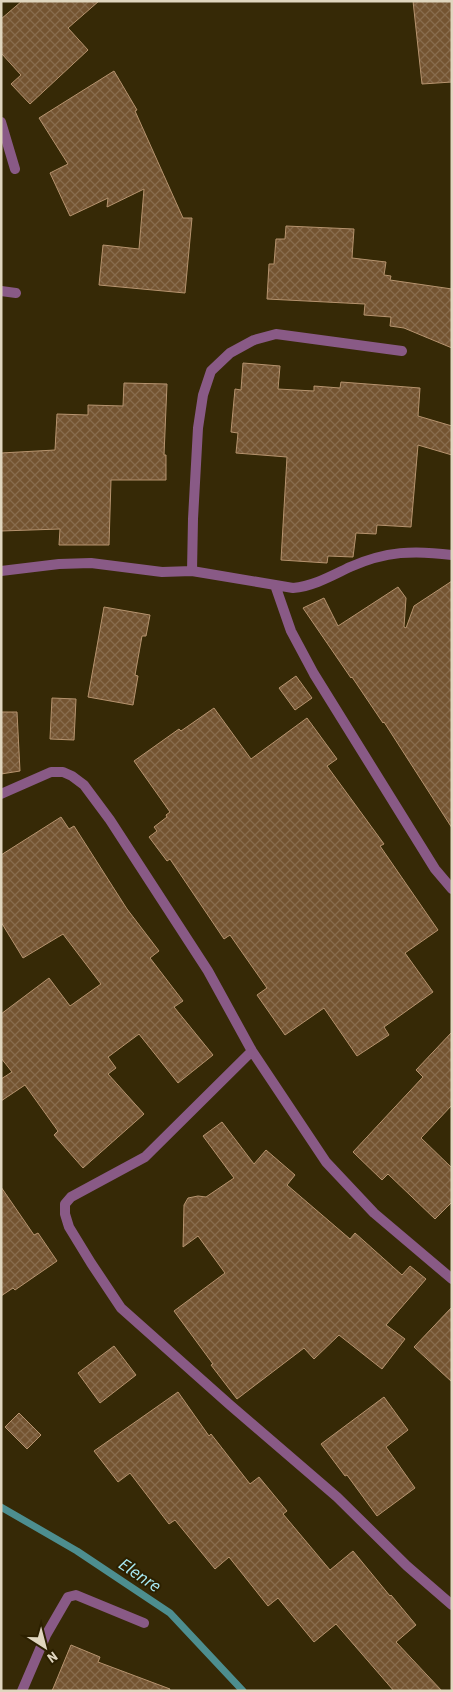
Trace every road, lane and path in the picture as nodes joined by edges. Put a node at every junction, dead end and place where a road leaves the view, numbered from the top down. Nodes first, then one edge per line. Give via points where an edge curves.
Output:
1 (1, 122) edge
2 (15, 169) dead end
3 (1, 291) edge
4 (16, 293) dead end
5 (402, 352) dead end
6 (452, 555) edge
7 (1, 571) edge
8 (192, 571) junction
9 (275, 585) junction
10 (1, 794) edge
11 (452, 889) edge
12 (252, 1051) junction
13 (452, 1279) edge
14 (452, 1605) edge
15 (144, 1623) dead end
16 (22, 1691) edge

1 - 2 street
3 - 4 street
5 - 8 street via 276,334 254,340 230,353 211,371 198,428
6 - 9 street via 423,551 391,554 353,566 306,587
7 - 8 street via 91,563 162,572
8 - 9 street
9 - 11 street via 291,631 314,674 435,869
10 - 12 street via 51,772 63,772 84,785 208,970
12 - 13 street via 326,1162 374,1213
12 - 14 street via 145,1157 71,1197 65,1204 70,1228 121,1308 337,1497
15 - 16 street via 76,1595 68,1597 46,1635

